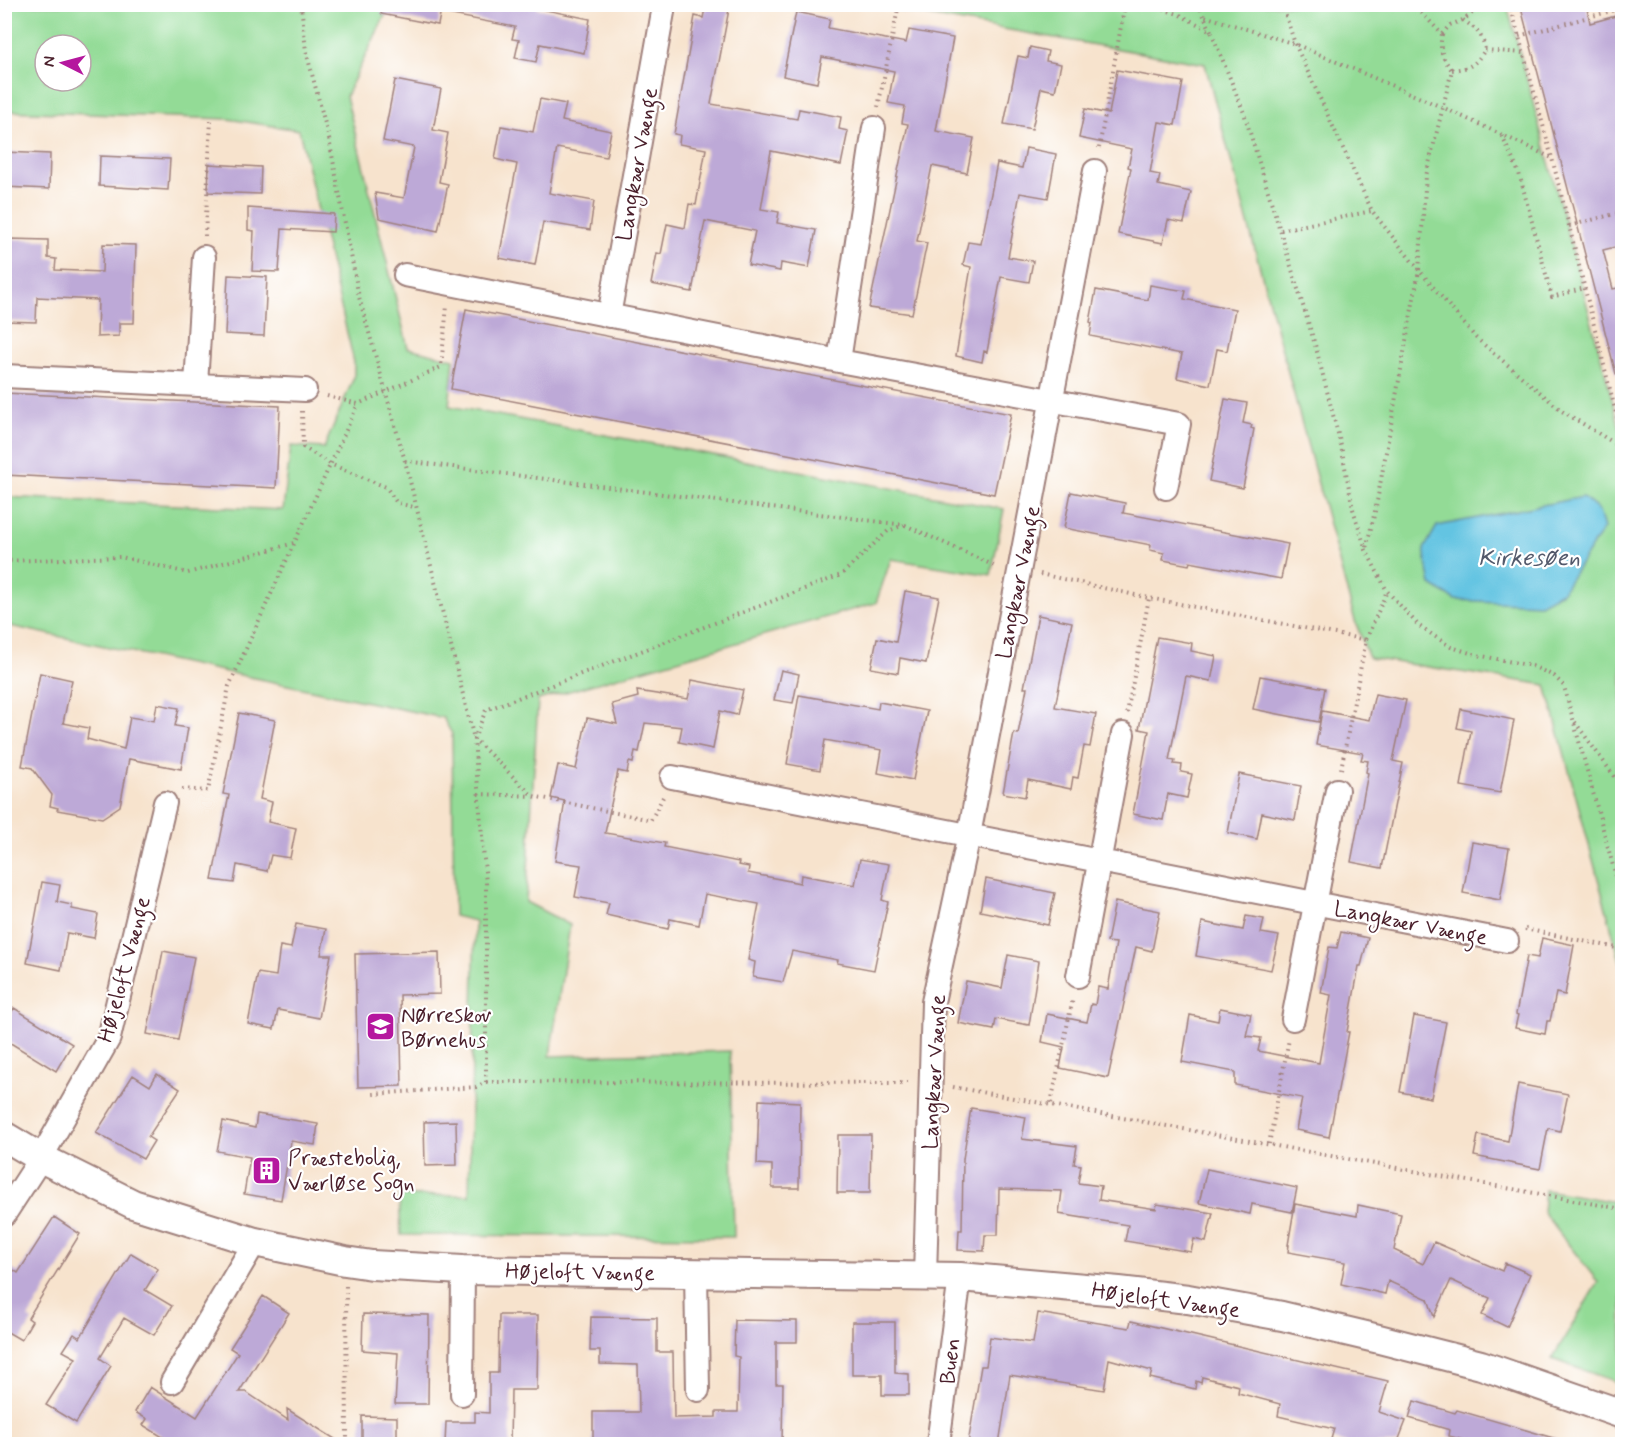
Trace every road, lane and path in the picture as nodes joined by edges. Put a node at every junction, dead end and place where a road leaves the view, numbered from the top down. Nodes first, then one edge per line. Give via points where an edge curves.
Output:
1 (302, 4) edge
2 (899, 4) edge
3 (1125, 4) edge
4 (1146, 4) edge
5 (1198, 4) edge
6 (1282, 4) edge
7 (1413, 4) edge
8 (1484, 4) edge
9 (1510, 4) edge
10 (1153, 5) edge
11 (1623, 8) edge
12 (663, 12) dead end
13 (1204, 16) junction
14 (1463, 20) junction
15 (1211, 31) junction
16 (1442, 34) junction
17 (1519, 36) junction
18 (1295, 44) junction
19 (1485, 50) junction
20 (1523, 53) junction
21 (1452, 70) junction
22 (1444, 108) junction
23 (211, 120) dead end
24 (874, 128) joint
25 (1501, 135) junction
26 (1552, 158) junction
27 (1095, 171) joint
28 (1372, 211) junction
29 (1623, 212) edge
30 (1569, 226) junction
31 (1281, 230) junction
32 (204, 257) joint
33 (1419, 270) junction
34 (405, 275) dead end
35 (450, 285) junction
36 (1585, 288) junction
37 (609, 316) junction
38 (839, 361) junction
39 (4, 376) edge
40 (196, 384) junction
41 (305, 390) junction
42 (384, 394) junction
43 (1050, 399) junction
44 (358, 404) junction
45 (1620, 417) edge
46 (1623, 437) edge
47 (1623, 448) edge
48 (405, 461) junction
49 (330, 464) junction
50 (1166, 488) dead end
51 (414, 507) junction
52 (904, 525) junction
53 (294, 543) junction
54 (1365, 550) junction
55 (4, 561) edge
56 (1020, 570) junction
57 (1387, 591) junction
58 (1149, 598) junction
59 (1366, 640) junction
60 (1574, 720) junction
61 (1123, 734) joint
62 (474, 739) junction
63 (672, 777) joint
64 (1623, 787) edge
65 (1337, 790) joint
66 (478, 794) junction
67 (533, 796) junction
68 (165, 803) joint
69 (969, 835) junction
70 (1099, 861) junction
71 (1623, 899) edge
72 (1316, 903) junction
73 (1507, 941) joint
74 (1623, 949) edge
75 (1078, 976) joint
76 (1293, 1019) joint
77 (486, 1082) junction
78 (930, 1083) junction
79 (373, 1094) dead end
80 (1051, 1103) junction
81 (4, 1136) edge
82 (1269, 1144) junction
83 (41, 1158) junction
84 (1623, 1209) edge
85 (4, 1215) edge
86 (255, 1242) junction
87 (345, 1262) junction
88 (463, 1270) junction
89 (696, 1272) junction
90 (925, 1276) junction
91 (960, 1277) junction
92 (172, 1382) dead end
93 (699, 1390) dead end
94 (462, 1394) dead end
95 (1623, 1413) edge
96 (4, 1437) edge
97 (17, 1444) edge
98 (347, 1444) edge
99 (938, 1444) edge

1 - 42 path via 306,51 330,139 359,297
2 - 24 path
3 - 27 path
4 - 10 path
5 - 13 path
6 - 18 path
7 - 16 path
8 - 14 path
9 - 17 path
10 - 15 path
11 - 17 path
12 - 37 street, Langkær Vænge
13 - 15 path
13 - 18 path
14 - 16 path via 1450,25
14 - 19 path via 1484,39
15 - 31 path via 1244,113
16 - 21 path via 1440,49
17 - 20 path
18 - 22 path
18 - 28 path
19 - 20 path
19 - 21 path via 1477,63
20 - 26 path
21 - 22 path
22 - 25 path
22 - 33 path via 1426,176
23 - 32 path
24 - 38 street
25 - 26 path
25 - 36 path via 1520,173 1552,297
26 - 30 path
27 - 43 street, Langkær Vænge
28 - 31 path
28 - 33 path
29 - 30 path
30 - 36 path
31 - 54 path via 1316,348
32 - 40 street
33 - 47 path via 1476,338 1562,411
33 - 54 path
34 - 35 street
35 - 37 street
35 - 42 path via 441,367
36 - 45 path
37 - 38 street
38 - 43 street
39 - 40 street
40 - 41 street
41 - 44 path
41 - 49 path via 303,447
42 - 44 path
42 - 48 path
43 - 50 street via 1179,424
43 - 56 street, Langkær Vænge
44 - 49 path
45 - 46 path
48 - 51 path
48 - 52 path
49 - 51 path via 386,487 397,502
49 - 53 path
51 - 62 path
52 - 56 path via 997,567
52 - 62 path via 888,531 842,575 486,710
53 - 55 path via 188,573 121,557
53 - 68 path via 229,686 208,791 174,789
54 - 57 path
56 - 58 path
56 - 69 street, Langkær Vænge
57 - 59 path
57 - 60 path via 1419,626 1451,647 1532,666 1554,676 1564,686
58 - 59 path
58 - 61 path
59 - 65 path
60 - 64 path
60 - 71 path
61 - 70 street
62 - 66 path
62 - 67 path
63 - 67 path via 651,820
63 - 69 street, Langkær Vænge
65 - 72 street, Langkær Vænge
66 - 67 path
66 - 77 path via 486,884
68 - 83 street, Højeloft Vænge via 109,1038
69 - 70 street, Langkær Vænge
69 - 78 street, Langkær Vænge via 933,1002
70 - 72 street, Langkær Vænge
70 - 75 street
72 - 73 street, Langkær Vænge
72 - 76 street, Langkær Vænge
73 - 74 path via 1525,929
75 - 80 path
76 - 82 path
77 - 78 path
77 - 79 path via 476,1087
78 - 80 path
78 - 90 street, Langkær Vænge
80 - 82 path
81 - 83 street, Højeloft Vænge
82 - 84 path
83 - 85 street, Højeloft Vænge
83 - 86 street, Højeloft Vænge via 133,1204
86 - 87 street, Højeloft Vænge
86 - 92 street
87 - 88 street, Højeloft Vænge
87 - 98 path
88 - 89 street, Højeloft Vænge
88 - 94 street
89 - 90 street, Højeloft Vænge
89 - 93 street
90 - 91 street, Højeloft Vænge
91 - 95 street, Højeloft Vænge via 1188,1299 1282,1316 1481,1365
91 - 99 street, Buen
96 - 97 path

